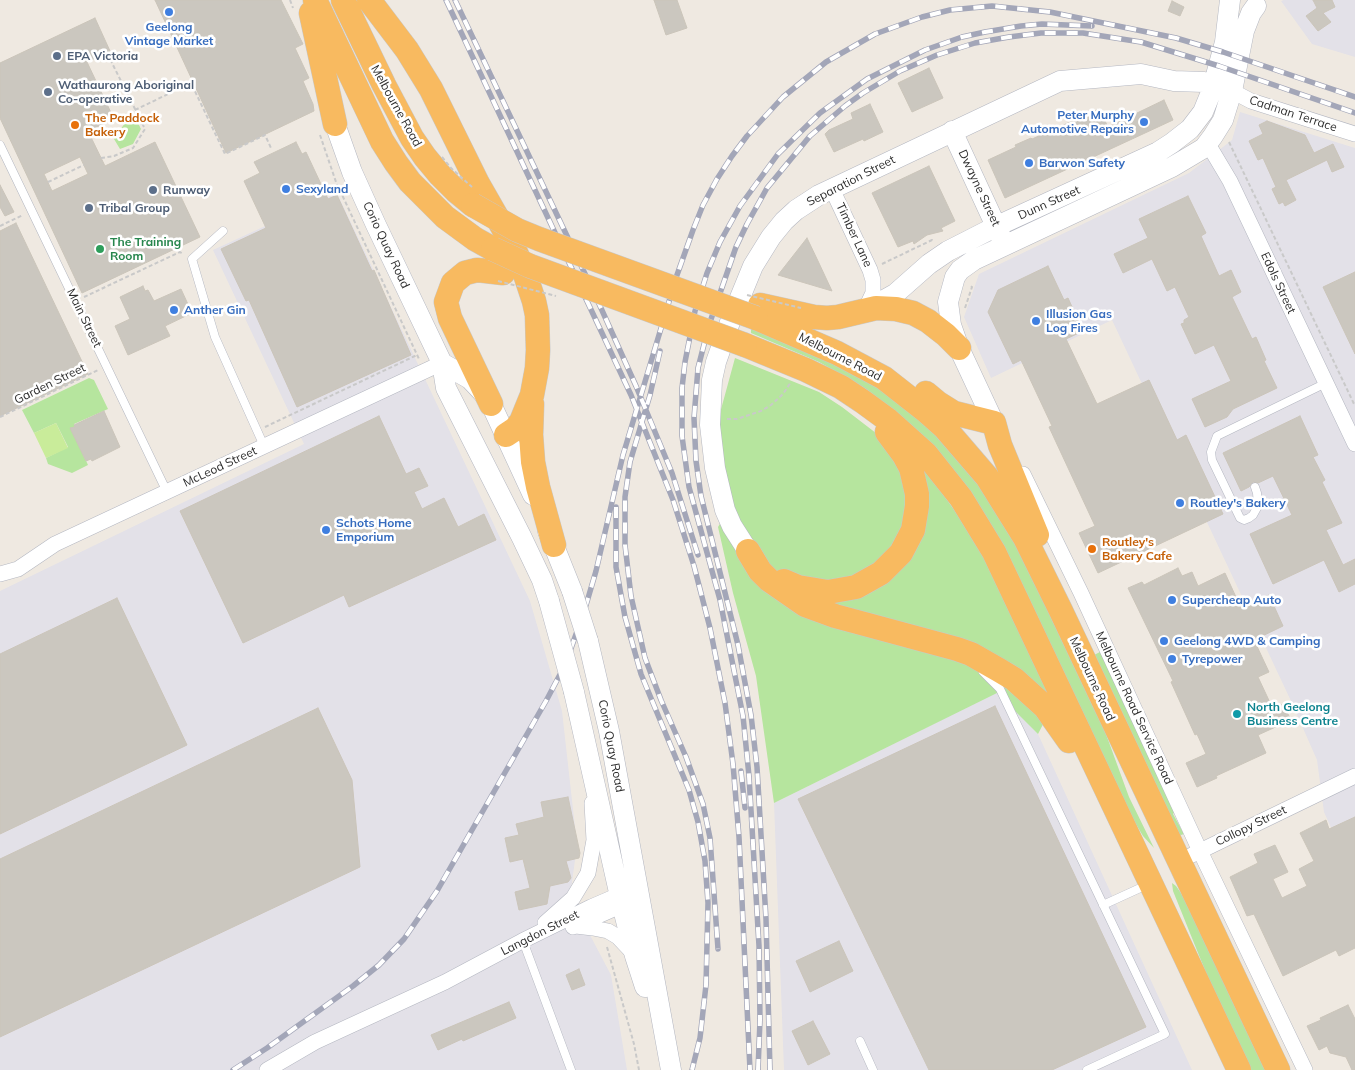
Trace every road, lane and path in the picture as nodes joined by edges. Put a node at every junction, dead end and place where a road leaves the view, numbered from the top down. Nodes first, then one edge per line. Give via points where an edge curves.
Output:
1 (308, 0) edge
2 (315, 0) edge
3 (343, 0) edge
4 (369, 0) edge
5 (1231, 0) edge
6 (1260, 2) edge
7 (109, 57) dead end
8 (1223, 88) junction
9 (135, 110) junction
10 (335, 124) joint
11 (1190, 129) junction
12 (952, 131) junction
13 (1355, 134) edge
14 (1229, 140) dead end
15 (1208, 144) junction
16 (0, 145) edge
17 (271, 148) dead end
18 (101, 158) dead end
19 (84, 165) dead end
20 (48, 182) dead end
21 (832, 189) junction
22 (32, 210) junction
23 (0, 226) edge
24 (996, 226) junction
25 (223, 231) dead end
26 (1005, 246) junction
27 (192, 259) junction
28 (619, 299) junction
29 (75, 301) junction
30 (867, 310) junction
31 (758, 311) junction
32 (783, 329) junction
33 (959, 348) junction
34 (416, 354) dead end
35 (442, 363) junction
36 (107, 366) junction
37 (1326, 383) junction
38 (841, 387) junction
39 (532, 395) junction
40 (491, 404) junction
41 (1355, 406) edge
42 (0, 417) edge
43 (994, 423) junction
44 (257, 430) junction
45 (506, 435) junction
46 (1355, 444) edge
47 (264, 446) junction
48 (476, 449) junction
49 (1255, 487) dead end
50 (167, 492) junction
51 (554, 545) junction
52 (748, 552) junction
53 (0, 574) edge
54 (1060, 611) junction
55 (954, 648) junction
56 (585, 738) junction
57 (1355, 776) edge
58 (1120, 818) junction
59 (1200, 851) junction
60 (1178, 862) junction
61 (1149, 880) junction
62 (629, 896) junction
63 (1103, 905) junction
64 (575, 926) junction
65 (524, 943) junction
66 (635, 956) junction
67 (860, 1041) dead end
68 (267, 1070) edge
69 (571, 1070) edge
70 (671, 1070) edge
71 (873, 1070) edge
72 (1087, 1070) edge
73 (1239, 1070) edge
74 (1278, 1070) edge
75 (1305, 1070) edge

1 - 10 highway
2 - 28 highway, Melbourne Road, bridge via 382,142 410,182 439,212 493,249
3 - 31 highway, Melbourne Road, bridge via 412,138 440,175 473,205 516,230 655,282
4 - 39 highway via 407,50 431,89 523,268 537,316 537,368
5 - 6 main road via 1242,10
5 - 8 main road
6 - 8 main road via 1251,12
7 - 9 path
8 - 11 main road, Dunn Street
8 - 12 main road, Separation Street via 1204,82 1174,81 1141,74 1060,81
8 - 13 street, Cadman Terrace via 1251,101
8 - 15 main road, Dunn Street via 1223,120
9 - 17 path via 191,83 225,154 265,135
9 - 18 path via 145,129 133,148
10 - 35 main road, Corio Quay Road via 352,172
11 - 15 main road, Edols Street
11 - 24 main road, Dunn Street via 1150,156
12 - 21 main road, Separation Street
12 - 24 main road, Dwayne Street
14 - 41 path
15 - 26 main road, Dunn Street via 1172,167
15 - 37 street, Edols Street via 1230,181
16 - 22 lane, Main Street
19 - 20 path
21 - 30 street, Timber Lane via 871,272 874,289
21 - 52 main road, Separation Street via 796,210 766,244 747,279 716,362 710,400 715,468 725,510
22 - 23 path
22 - 29 lane, Main Street
24 - 26 main road, Dwayne Street
24 - 30 main road, Dunn Street via 940,256 895,294
25 - 27 lane
26 - 33 main road, Dunn Street via 966,265 955,277 948,302
27 - 29 path via 180,252
27 - 44 lane via 215,337
28 - 38 highway, Melbourne Road, bridge via 745,345
28 - 40 highway, bridge via 477,270 465,273 452,283 446,302 450,318
29 - 36 lane, Main Street
30 - 31 highway via 827,318
30 - 33 highway via 889,308 913,314 946,335
31 - 32 highway, Melbourne Road
32 - 43 highway via 841,342 857,349 888,365 948,410
32 - 54 highway, Melbourne Road via 884,378 944,427 975,461 1000,497 1025,538
33 - 43 main road, Melbourne Road Service Road
34 - 44 path
35 - 40 main road, Corio Quay Road via 470,379
35 - 47 street, McLeod Street
35 - 48 main road, Corio Quay Road via 446,388
36 - 42 path, Garden Street
36 - 50 lane, Main Street
37 - 46 street, Edols Street
37 - 49 lane via 1217,436 1211,452 1212,460 1240,518 1244,520 1253,515 1258,506
38 - 52 highway via 889,434 911,468 917,506 908,542 891,565 875,577 856,587 828,592 785,582
38 - 58 highway, Melbourne Road via 888,420 926,454 956,491 994,552
39 - 45 highway via 521,422
39 - 51 highway via 533,462
40 - 45 main road, Corio Quay Road
43 - 54 highway via 1000,446 1043,550
43 - 59 street, Melbourne Road Service Road via 1058,545
44 - 47 lane
45 - 48 main road
45 - 51 main road, Corio Quay Road
47 - 50 street, McLeod Street
48 - 56 main road, Corio Quay Road, bridge via 542,580
50 - 53 street, McLeod Street via 55,544 18,569
51 - 62 main road, Corio Quay Road, bridge via 588,641 609,731
52 - 55 highway via 768,580 805,605
54 - 60 highway, Melbourne Road
55 - 58 highway via 1014,679 1045,706
55 - 63 lane via 1000,690
56 - 62 main road, Corio Quay Road
56 - 65 street via 594,827 588,873 573,898
57 - 59 street, Collopy Street
58 - 61 highway, Melbourne Road
59 - 60 street, Collopy Street
59 - 75 street, Melbourne Road Service Road
60 - 61 highway, Collopy Street
60 - 74 highway, Melbourne Road
61 - 63 lane
61 - 73 highway, Melbourne Road
62 - 64 street, Langdon Street
62 - 65 street, Langdon Street
62 - 66 main road, Corio Quay Road
62 - 70 main road, Corio Quay Road
63 - 72 lane via 1165,1034
64 - 65 street, Langdon Street
64 - 66 street via 608,932
65 - 68 street, Langdon Street via 315,1042
65 - 69 lane
66 - 70 main road, Corio Quay Road
67 - 71 lane

